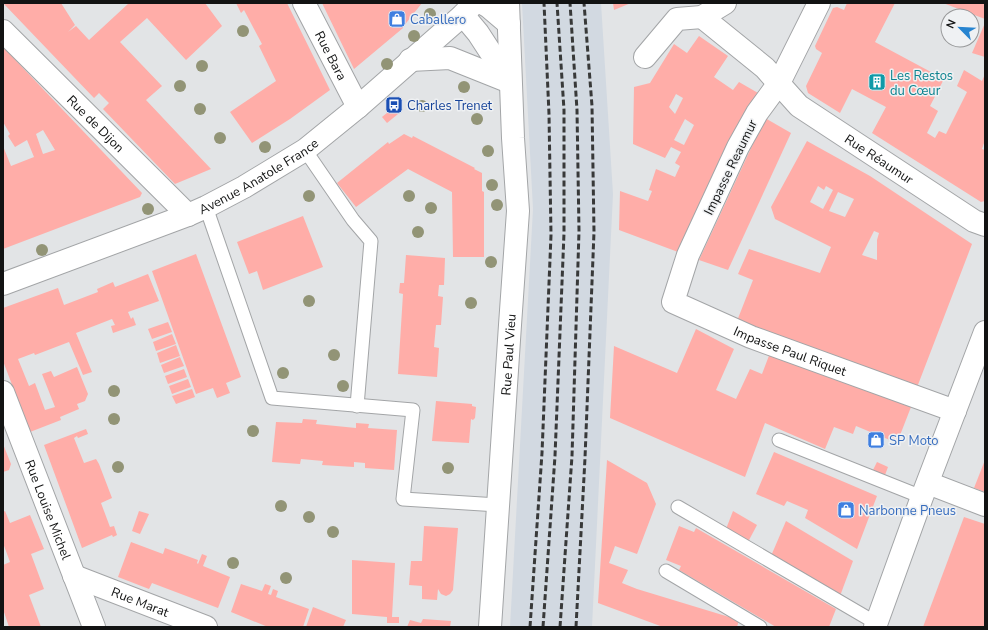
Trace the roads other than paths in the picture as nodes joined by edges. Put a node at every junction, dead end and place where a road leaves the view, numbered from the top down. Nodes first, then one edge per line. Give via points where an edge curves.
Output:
1 (304, 3) edge
2 (482, 3) edge
3 (726, 3) edge
4 (819, 3) edge
5 (468, 9) edge
6 (509, 13) edge
7 (702, 17) junction
8 (3, 31) edge
9 (645, 56) dead end
10 (410, 60) junction
11 (510, 82) junction
12 (780, 83) junction
13 (358, 107) junction
14 (305, 150) junction
15 (197, 211) junction
16 (985, 226) edge
17 (688, 255) joint
18 (3, 284) edge
19 (985, 332) edge
20 (3, 392) edge
21 (357, 406) junction
22 (955, 411) junction
23 (779, 440) dead end
24 (925, 490) junction
25 (498, 505) junction
26 (985, 505) edge
27 (678, 508) dead end
28 (666, 572) dead end
29 (74, 576) junction
30 (876, 625) edge
31 (94, 627) edge
32 (206, 627) edge
33 (490, 627) edge
34 (760, 627) edge

1 - 13 street, Rue Bara
2 - 6 street, Rue Paul Vieu
3 - 7 street
4 - 12 street
5 - 10 street, Avenue Anatole France
5 - 11 street via 478,33
6 - 11 street, Rue Paul Vieu
7 - 9 street via 677,19
7 - 12 street, Rue Réaumur
8 - 15 street, Rue de Dijon
10 - 11 street via 450,58
10 - 13 street, Avenue Anatole France
11 - 25 street, Rue Paul Vieu via 518,211
12 - 16 street, Rue Réaumur via 799,106
12 - 17 street, Impasse Reaumur via 757,113 738,147
13 - 14 street, Avenue Anatole France
14 - 15 street, Avenue Anatole France via 244,187
14 - 21 lane via 371,241
15 - 18 street, Avenue Anatole France
15 - 21 lane via 272,398
17 - 22 street, Impasse Paul Riquet via 673,302 751,337
19 - 22 street
20 - 29 street, Rue Louise Michel
21 - 25 lane via 413,410 404,499
22 - 24 street
23 - 24 lane
24 - 26 street
24 - 30 street
25 - 33 street, Rue Paul Vieu
27 - 30 lane
28 - 34 lane
29 - 31 street, Rue Louise Michel
29 - 32 street, Rue Marat

